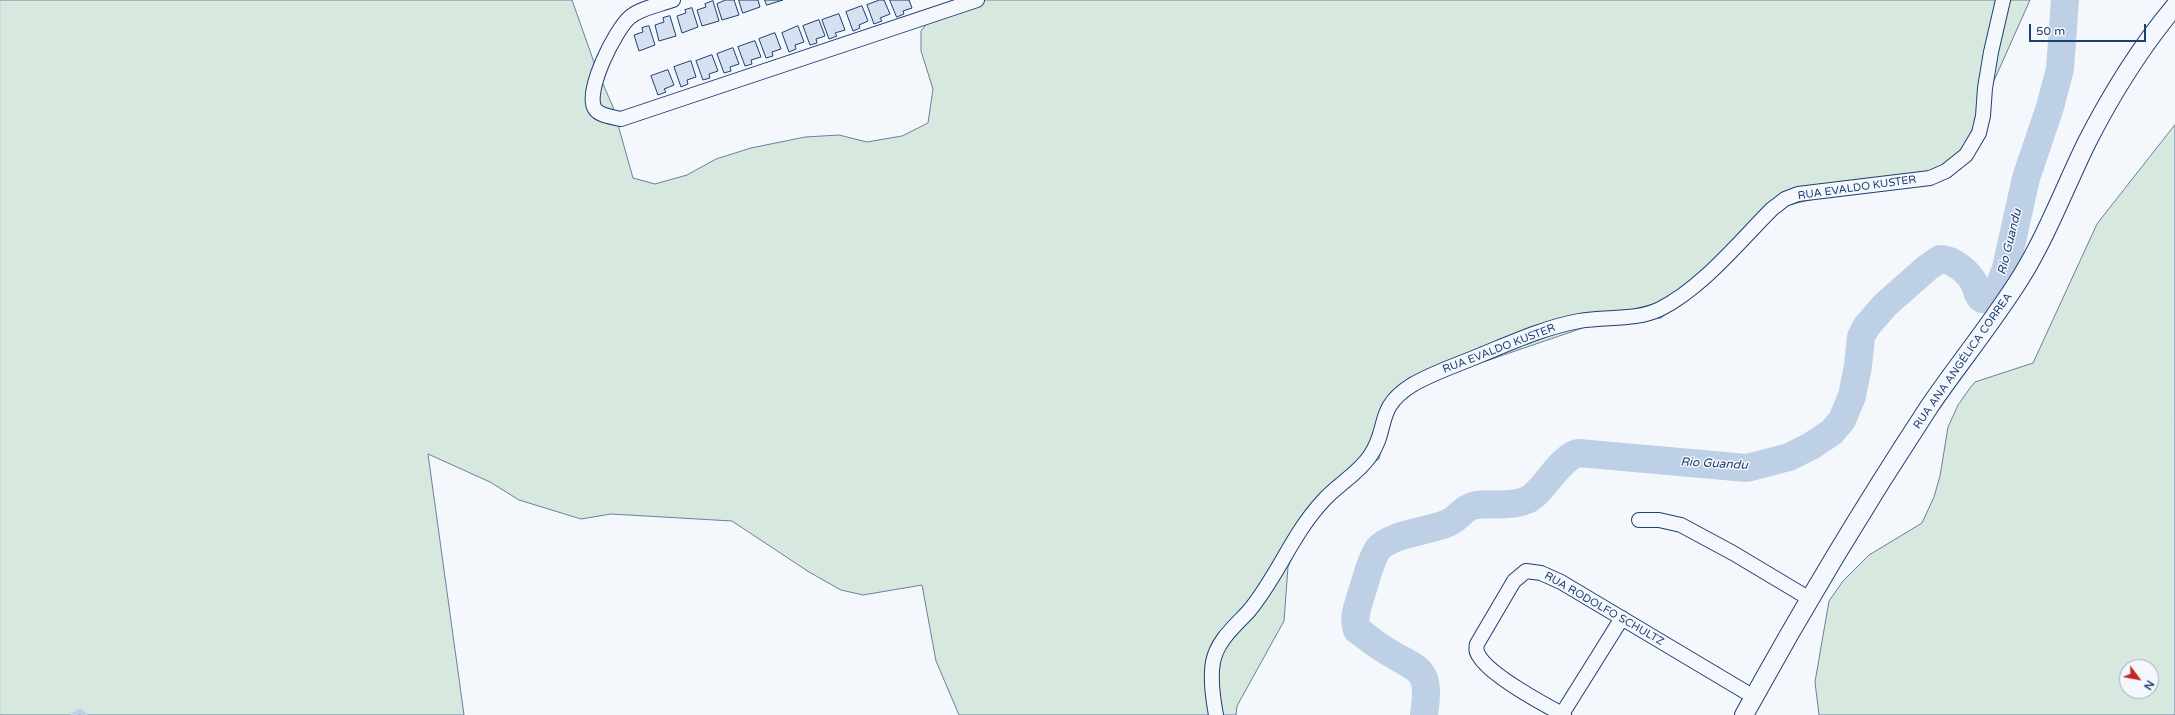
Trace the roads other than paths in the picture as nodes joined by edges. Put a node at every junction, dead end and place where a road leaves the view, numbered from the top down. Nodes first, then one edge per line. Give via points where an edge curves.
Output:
1 (673, 0) edge
2 (977, 0) edge
3 (2003, 0) edge
4 (2175, 6) edge
5 (1639, 520) dead end
6 (1810, 599) junction
7 (1622, 618) junction
8 (1754, 697) junction
9 (1563, 714) edge
10 (1216, 715) edge
11 (1744, 715) edge

1 - 2 street via 631,16 621,26 613,39 597,81 594,102 598,112 621,119
3 - 10 street, RUA EVALDO KUSTER via 1991,52 1979,133 1966,154 1946,171 1930,178 1836,188 1798,194 1785,199 1700,280 1679,298 1660,309 1647,314 1581,320 1533,334 1448,368 1397,395 1383,419 1378,442 1371,456 1323,501 1304,524 1260,598 1226,635 1213,662
4 - 6 street, RUA ANA ANGÉLICA CORREA via 2136,55 2110,97 2021,276 1929,408
5 - 6 street via 1658,520 1681,525
6 - 8 street, RUA ANA ANGÉLICA CORREA
7 - 8 street, RUA RODOLFO SCHULTZ
7 - 9 street
7 - 9 street, RUA RODOLFO SCHULTZ via 1541,573 1526,571 1514,581 1477,644 1477,652 1484,663 1503,678
8 - 11 street, RUA ANA ANGÉLICA CORREA

